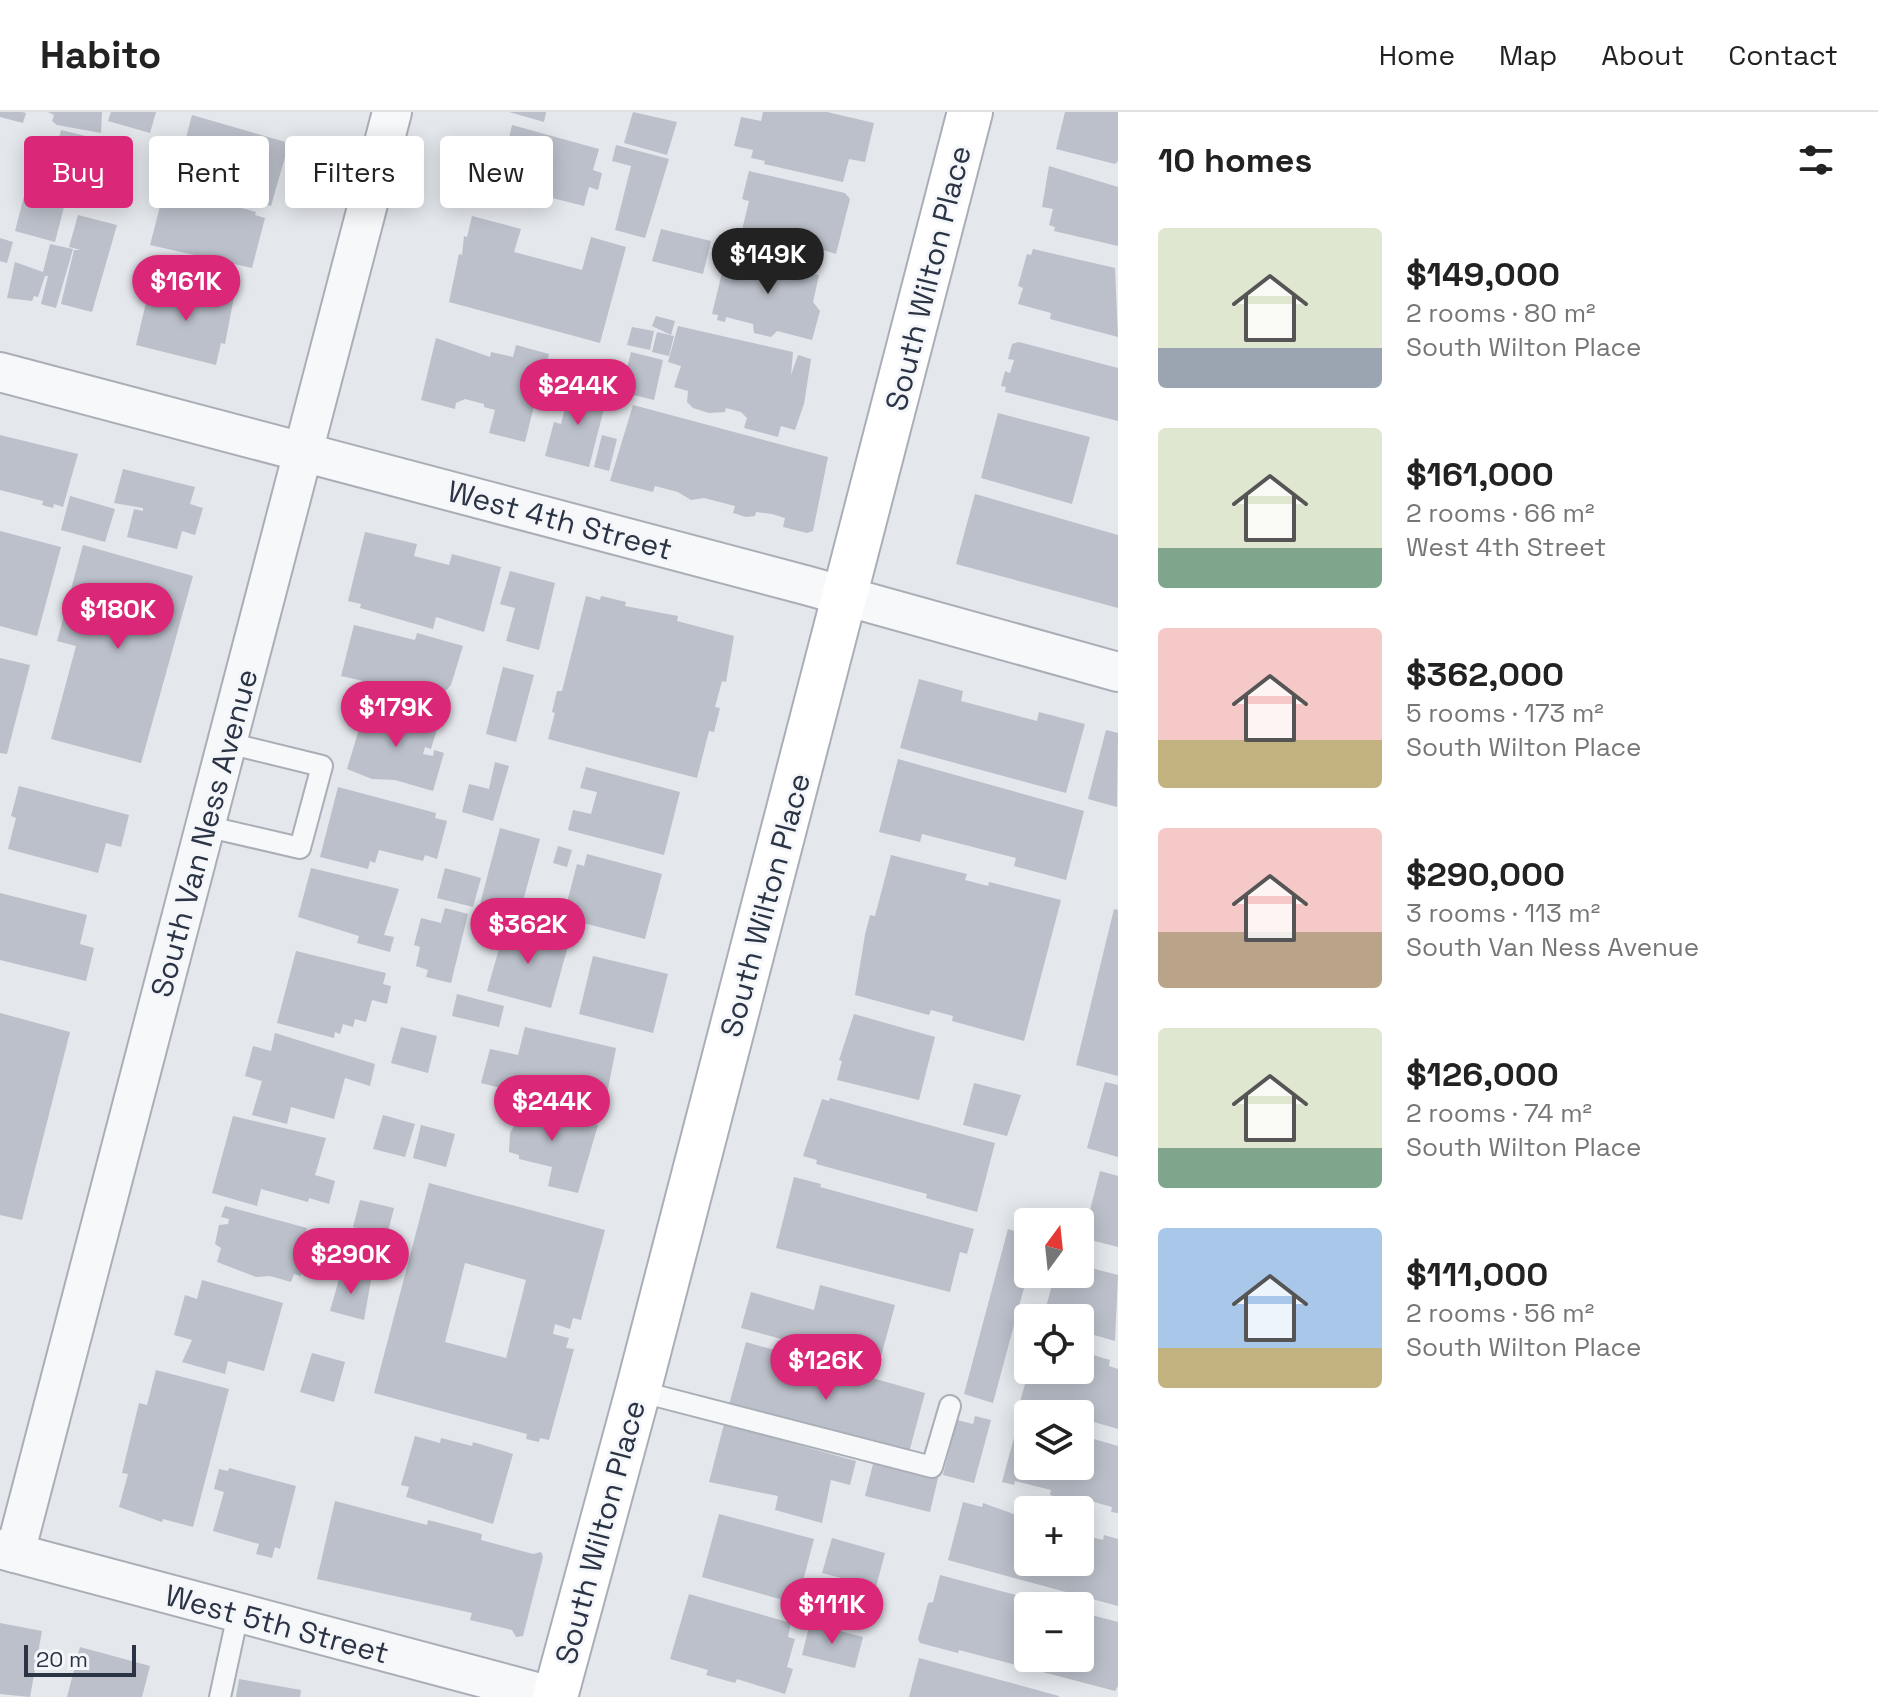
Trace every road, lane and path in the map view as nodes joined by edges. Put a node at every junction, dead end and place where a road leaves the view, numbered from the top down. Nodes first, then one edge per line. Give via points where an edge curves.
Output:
1 (392, 112) edge
2 (970, 112) edge
3 (0, 372) edge
4 (304, 452) junction
5 (846, 596) junction
6 (1118, 672) edge
7 (228, 743) junction
8 (205, 826) junction
9 (638, 1391) junction
10 (950, 1406) dead end
11 (7, 1551) edge
12 (238, 1614) junction
13 (220, 1697) edge
14 (555, 1697) edge

1 - 4 street, South Van Ness Avenue
2 - 5 main road, South Wilton Place
3 - 4 street, West 4th Street
4 - 5 street, West 4th Street
4 - 7 street, South Van Ness Avenue
5 - 6 street, West 4th Street
5 - 9 main road, South Wilton Place
7 - 8 street, South Van Ness Avenue
7 - 8 lane via 322,766 300,848
8 - 11 street, South Van Ness Avenue
9 - 10 lane via 932,1467
9 - 14 main road, South Wilton Place
11 - 12 street, West 5th Street
12 - 13 lane
12 - 14 street, West 5th Street

